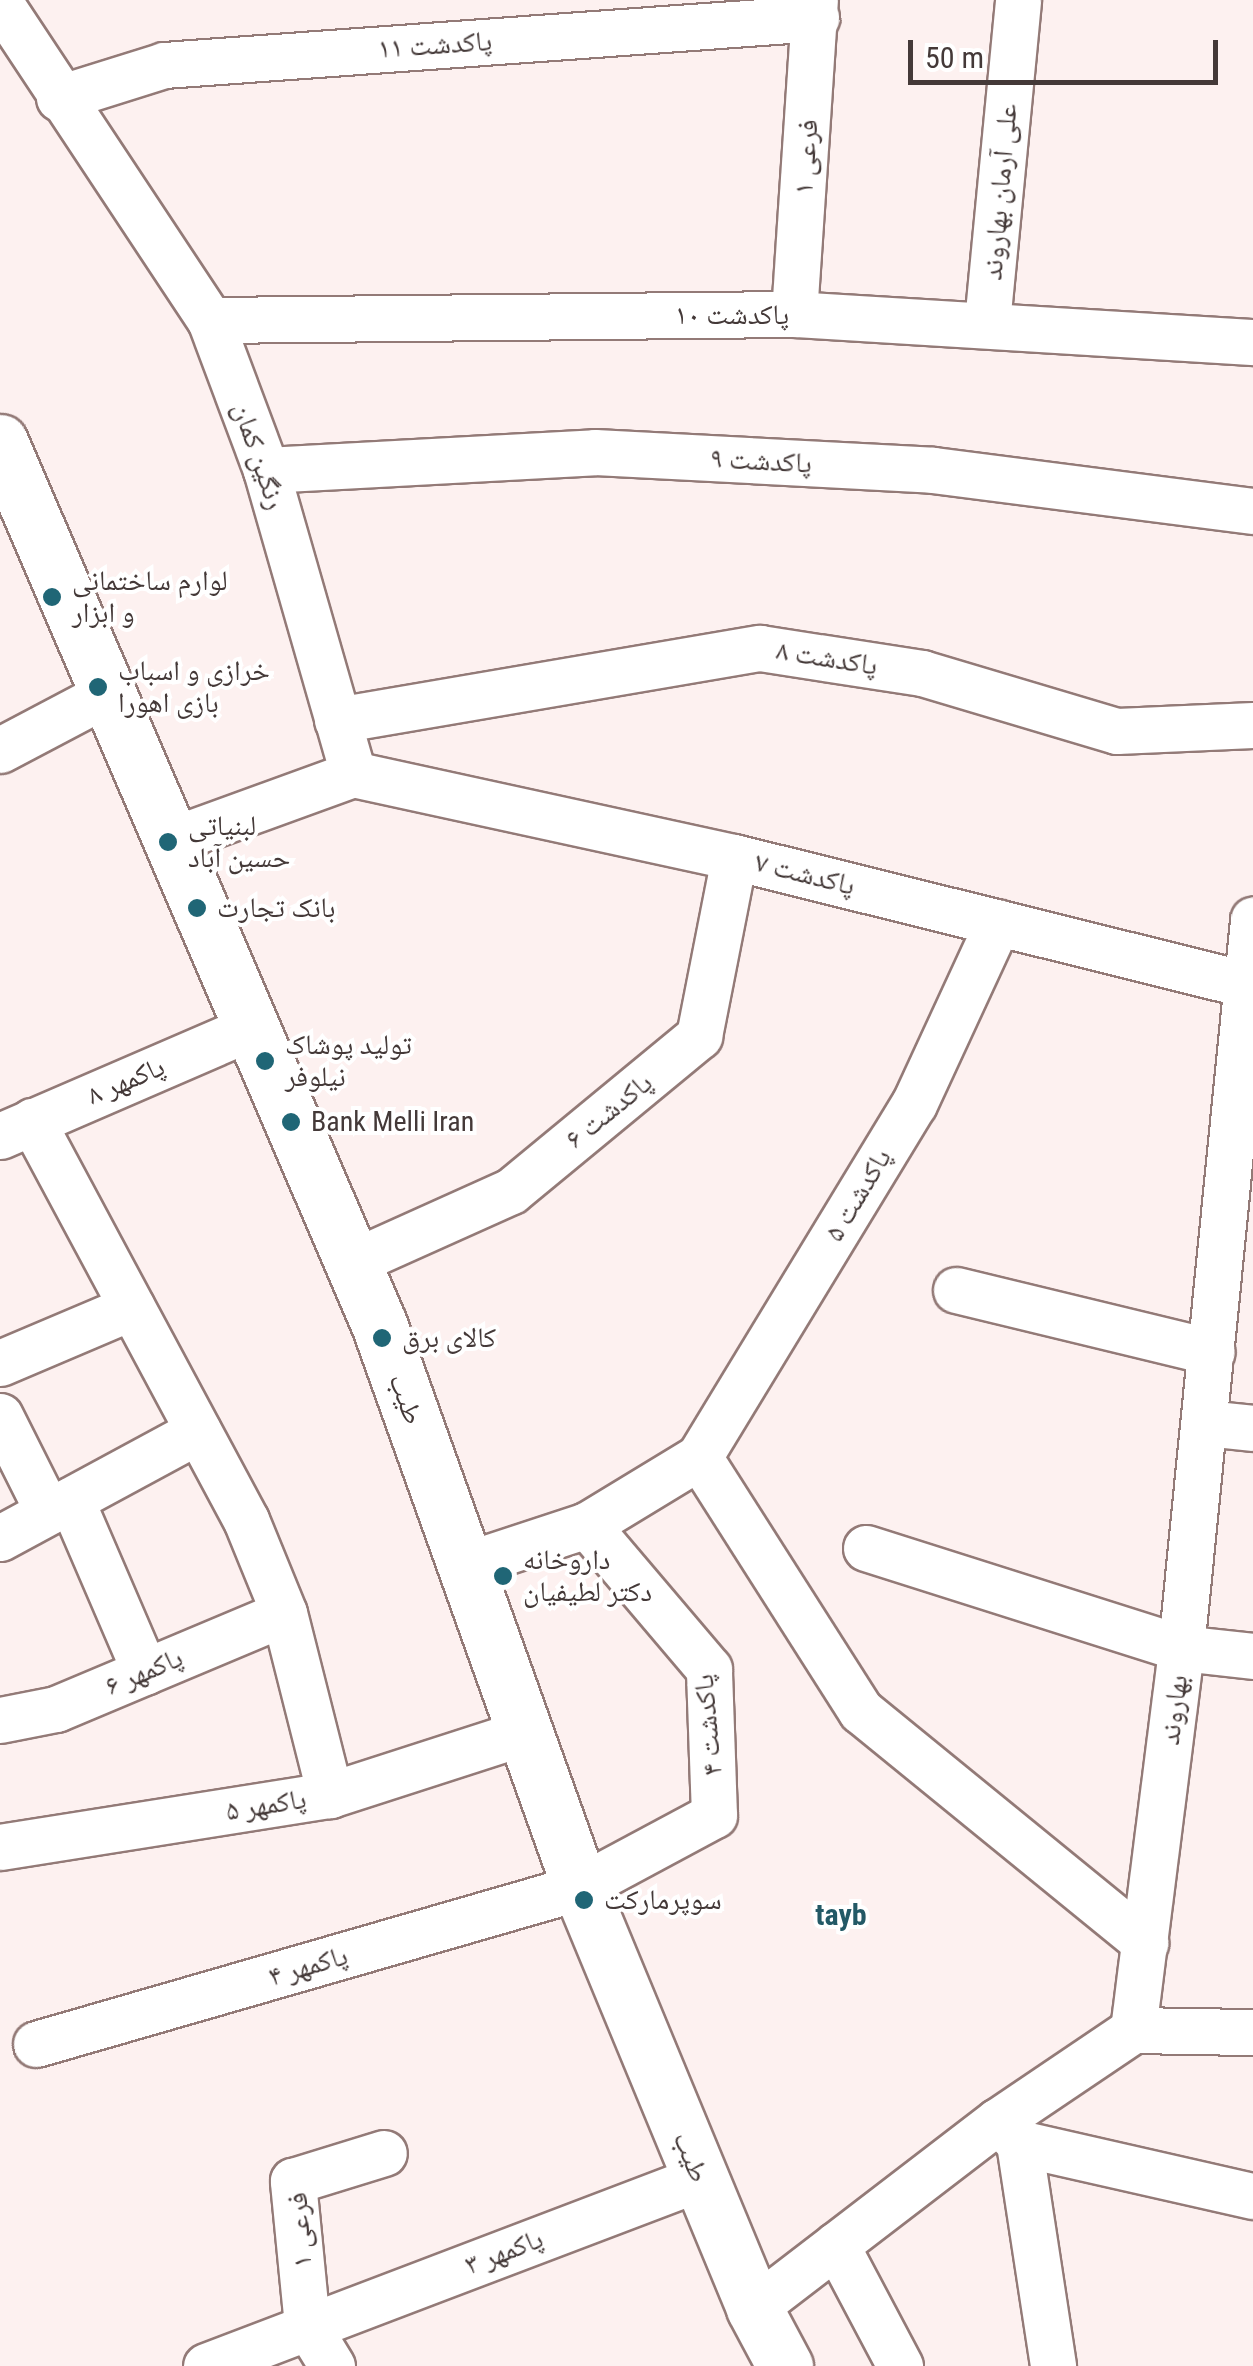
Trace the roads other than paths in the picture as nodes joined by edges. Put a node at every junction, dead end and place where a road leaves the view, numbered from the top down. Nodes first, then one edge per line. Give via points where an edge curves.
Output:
1 (1018, 0) edge
2 (0, 3) edge
3 (816, 9) edge
4 (59, 98) junction
5 (794, 314) junction
6 (210, 320) junction
7 (988, 323) junction
8 (1253, 342) edge
9 (0, 442) edge
10 (266, 470) junction
11 (13, 507) edge
12 (1253, 511) edge
13 (108, 693) junction
14 (338, 720) junction
15 (1253, 725) edge
16 (0, 750) edge
17 (354, 774) junction
18 (172, 840) junction
19 (734, 857) junction
20 (1253, 920) edge
21 (998, 922) junction
22 (1250, 985) edge
23 (252, 1027) junction
24 (16, 1129) edge
25 (1237, 1246) edge
26 (353, 1262) junction
27 (956, 1290) dead end
28 (132, 1307) junction
29 (1212, 1352) junction
30 (0, 1363) edge
31 (0, 1416) edge
32 (1205, 1422) junction
33 (1253, 1428) edge
34 (198, 1431) junction
35 (699, 1457) junction
36 (60, 1506) junction
37 (587, 1525) junction
38 (0, 1538) edge
39 (866, 1548) dead end
40 (466, 1565) junction
41 (284, 1613) junction
42 (1182, 1648) junction
43 (1253, 1656) edge
44 (145, 1672) junction
45 (0, 1720) edge
46 (524, 1732) junction
47 (330, 1795) junction
48 (0, 1847) edge
49 (580, 1887) junction
50 (1145, 1943) junction
51 (1133, 2030) junction
52 (1253, 2032) edge
53 (36, 2044) dead end
54 (1008, 2132) junction
55 (384, 2152) dead end
56 (700, 2178) junction
57 (1253, 2196) edge
58 (836, 2244) junction
59 (754, 2308) junction
60 (307, 2325) junction
61 (206, 2366) edge
62 (332, 2366) edge
63 (786, 2366) edge
64 (900, 2366) edge
65 (1053, 2366) edge

1 - 7 street, علی آرمان بهاروند
2 - 4 street, رنگین کمان
3 - 4 street, پاکدشت ۱۱ via 164,65
3 - 5 street, فرعی ۱
4 - 6 street, رنگین کمان
5 - 6 street, پاکدشت ۱۰
5 - 7 street, پاکدشت ۱۰
6 - 10 street, رنگین کمان
7 - 8 street, پاکدشت ۱۰
9 - 11 main road, طیب
10 - 12 street, پاکدشت ۹ via 595,452 933,470
10 - 14 street, رنگین کمان
11 - 13 main road, طیب
13 - 16 street
13 - 18 main road, طیب
14 - 15 street, پاکدشت ۸ via 760,648 922,673 1117,730
14 - 17 street, رنگین کمان
17 - 18 street
17 - 19 street, پاکدشت ۷
18 - 23 main road, طیب
19 - 21 street, پاکدشت ۷
19 - 26 street, پاکدشت ۶ via 699,1036 511,1191
20 - 22 street, بهاروند
21 - 22 street, پاکدشت ۷
21 - 35 street, پاکدشت ۵ via 914,1104
22 - 25 street, بهاروند
23 - 24 street, پاکمهر ۸
23 - 26 main road, طیب
24 - 28 street
25 - 29 street, بهاروند
26 - 40 main road, طیب
27 - 29 street
28 - 30 street
28 - 34 street
29 - 32 street, بهاروند
31 - 36 street
32 - 33 street
32 - 42 street, بهاروند
34 - 36 street
34 - 41 street via 246,1520
35 - 37 street
35 - 50 street via 860,1711
36 - 38 street
36 - 44 street
37 - 40 street
37 - 49 street, پاکدشت ۴ via 709,1669 714,1815
39 - 42 street
40 - 46 main road, طیب
41 - 44 street, پاکمهر ۶
41 - 47 street
42 - 43 street
42 - 50 street, بهاروند
44 - 45 street, پاکمهر ۶ via 56,1709
46 - 47 street, پاکمهر ۵
46 - 49 main road, طیب
47 - 48 street, پاکمهر ۵
49 - 53 street, پاکمهر ۴
49 - 56 main road, طیب
50 - 51 street, بهاروند
51 - 52 street
51 - 54 street
54 - 57 street
54 - 58 street
54 - 65 street
55 - 60 street, فرعی ۱ via 293,2181
56 - 59 main road, طیب
56 - 60 street, پاکمهر ۳
58 - 59 street
58 - 64 street
59 - 63 main road, طیب
60 - 61 street, پاکمهر ۳
60 - 62 street, فرعی ۱

